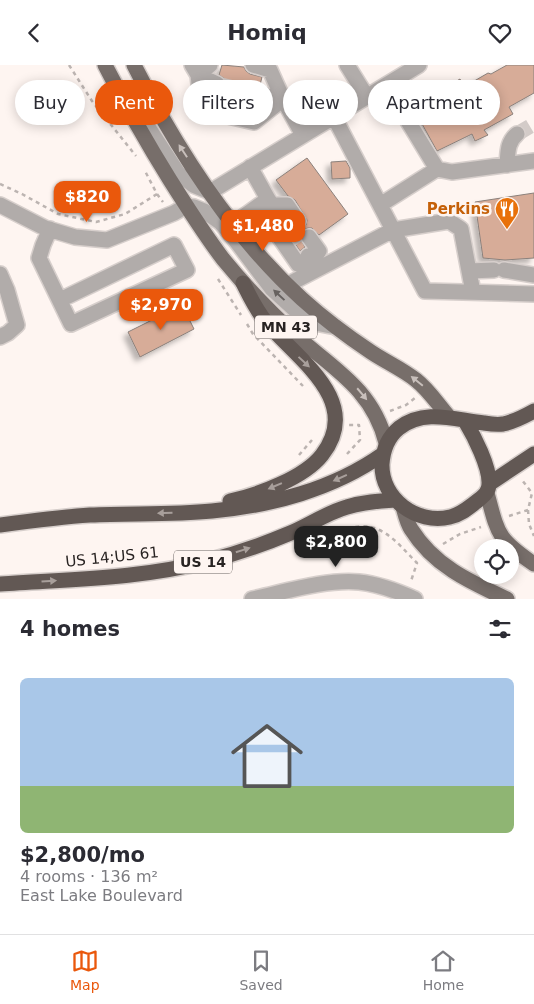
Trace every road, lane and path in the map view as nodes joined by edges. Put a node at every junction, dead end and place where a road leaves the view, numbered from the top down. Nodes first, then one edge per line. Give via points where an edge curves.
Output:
1 (69, 65) edge
2 (105, 65) edge
3 (134, 65) edge
4 (210, 65) edge
5 (253, 65) edge
6 (347, 65) edge
7 (420, 65) edge
8 (403, 69) edge
9 (195, 70) edge
10 (112, 79) junction
11 (210, 80) tunnel mouth
12 (391, 80) edge
13 (273, 97) tunnel mouth
14 (367, 97) joint
15 (283, 99) junction
16 (358, 102) edge
17 (297, 125) edge
18 (320, 125) edge
19 (338, 125) edge
20 (410, 125) edge
21 (517, 134) tunnel mouth
22 (303, 135) junction
23 (140, 160) dead end
24 (534, 161) edge
25 (507, 165) junction
26 (250, 167) junction
27 (144, 169) dead end
28 (437, 169) junction
29 (0, 184) edge
30 (210, 191) junction
31 (0, 205) edge
32 (272, 205) junction
33 (380, 205) junction
34 (186, 206) junction
35 (298, 221) dead end
36 (233, 224) junction
37 (50, 229) junction
38 (393, 230) junction
39 (309, 237) dead end
40 (312, 262) junction
41 (469, 271) junction
42 (0, 274) edge
43 (534, 275) edge
44 (243, 283) junction
45 (287, 285) junction
46 (473, 293) junction
47 (534, 294) edge
48 (60, 300) junction
49 (336, 327) junction
50 (0, 337) edge
51 (419, 394) dead end
52 (390, 411) dead end
53 (534, 411) edge
54 (449, 417) junction
55 (465, 421) junction
56 (348, 425) dead end
57 (315, 434) dead end
58 (385, 449) junction
59 (347, 454) dead end
60 (534, 454) edge
61 (294, 459) dead end
62 (522, 480) dead end
63 (488, 488) junction
64 (533, 492) edge
65 (399, 504) junction
66 (528, 510) junction
67 (191, 512) junction
68 (509, 516) dead end
69 (0, 525) edge
70 (482, 527) dead end
71 (534, 536) edge
72 (322, 537) dead end
73 (442, 545) dead end
74 (534, 564) edge
75 (411, 583) dead end
76 (0, 584) edge
77 (252, 599) edge
78 (415, 599) edge
79 (507, 599) edge

1 - 23 path via 92,101
2 - 10 main road, MN 43
30 -> 3 main road, MN 43 via 172,134
4 - 9 street
5 - 15 street via 270,69
6 - 14 street
7 - 8 street
8 - 12 street
9 - 11 street
9 - 15 street via 202,110 254,122
10 - 30 street via 178,173 193,185
10 - 34 main road, MN 43
13 - 15 street
14 - 16 street
17 - 22 street
18 - 22 street
19 - 33 street
20 - 28 street
21 - 25 street via 509,144
22 - 26 street
24 - 25 street
25 - 28 street via 452,172
26 - 30 street
26 - 32 street
27 - 29 path via 157,195 125,214 96,221 58,214
28 - 33 street
30 - 36 main road, MN 43
31 - 37 street
32 - 35 street via 287,205
32 - 36 street
32 - 40 street via 266,218 298,264
33 - 38 street
34 - 37 street via 107,240 75,237
34 - 44 main road, MN 43
49 -> 34 street via 315,323 294,309 272,289 220,222 204,211
36 - 45 main road, MN 43
37 - 48 street via 39,258
38 - 40 street
38 - 41 street via 449,221 461,229
38 - 46 street via 425,291
39 - 40 street via 319,251
40 - 45 street
41 - 43 street via 499,270
41 - 46 street
42 - 50 street via 17,325
44 -> 58 main road, MN 43 via 294,335 343,373 361,392 377,416
44 -> 67 highway via 265,321 322,383 334,409 334,428 323,454 305,471 264,491
45 - 49 main road, MN 43
46 - 47 street
48 - 48 street via 72,324 187,269 174,245
54 -> 49 main road, MN 43 via 417,381
51 - 52 path via 406,405
53 - 55 highway via 501,425
54 - 55 highway
54 - 58 highway via 432,416 398,428
55 - 63 highway via 477,443
56 - 59 path via 359,425 360,440
57 - 61 path
58 - 65 highway via 384,481
58 -> 67 highway via 343,476 284,498 239,508
60 - 63 highway, US 14;US 61 / US 14
62 - 64 path
63 - 65 highway, US 14;US 61 / US 14 via 460,513 450,517 421,516
63 - 74 main road via 498,532 504,541
64 - 66 path
76 -> 65 highway, US 14;US 61 / US 14 via 120,576 171,569 254,547 347,507 369,502
65 - 79 main road via 410,528 451,571
66 - 68 path
66 - 71 path
67 -> 69 highway via 57,517
70 - 73 path via 460,534
72 - 75 path via 368,526 386,532 417,563
77 - 78 street via 305,587 357,582 378,585

